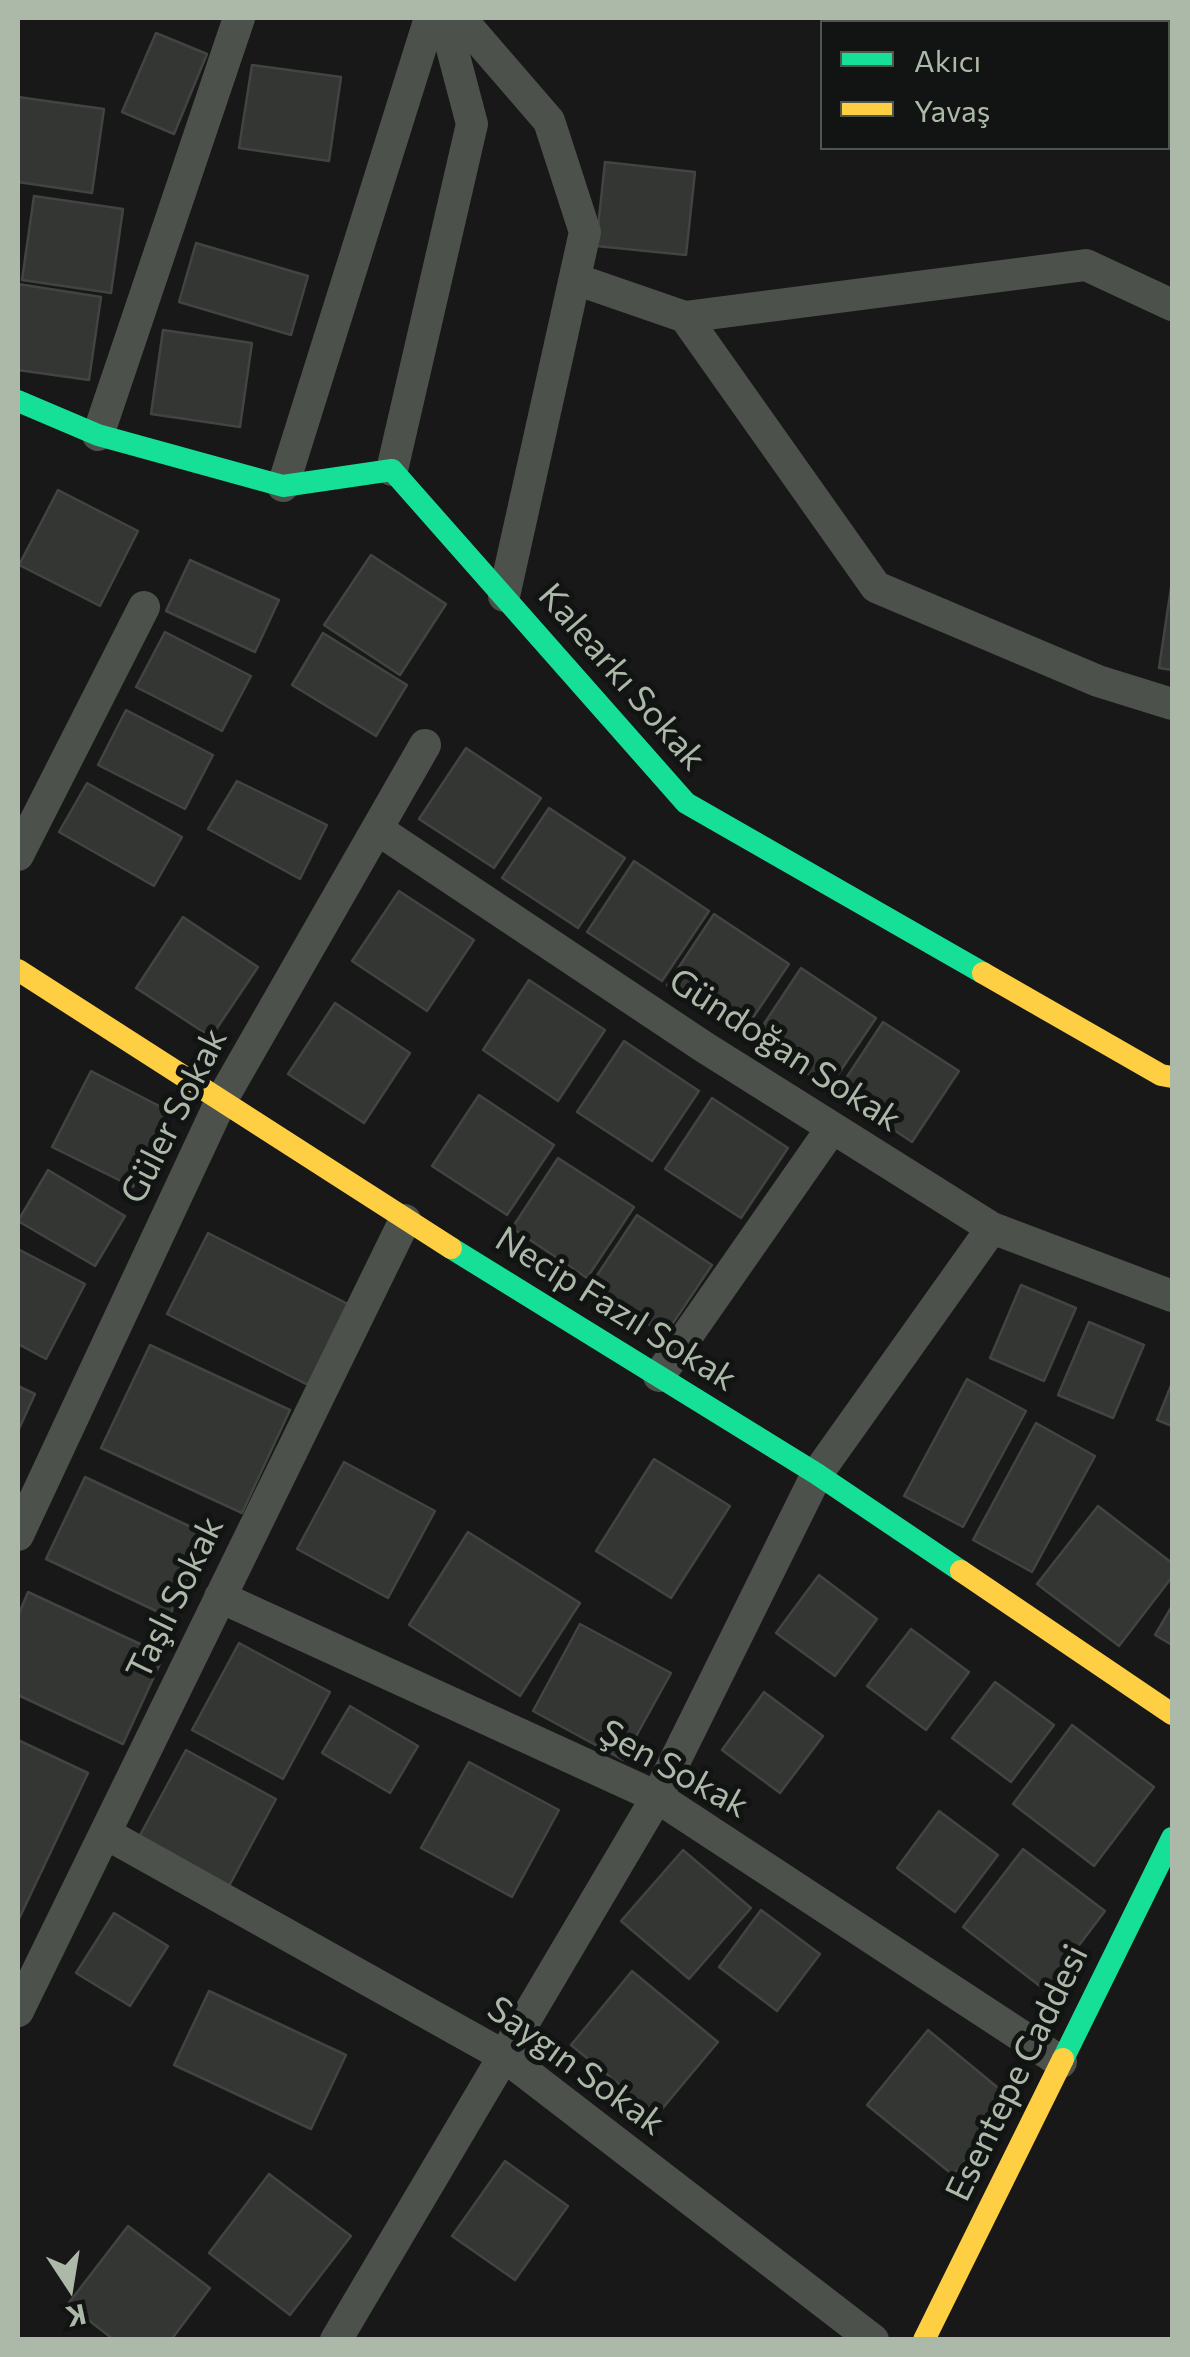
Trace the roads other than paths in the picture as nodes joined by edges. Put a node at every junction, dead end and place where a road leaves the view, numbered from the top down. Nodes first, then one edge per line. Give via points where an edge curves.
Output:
1 (238, 18) edge
2 (430, 18) edge
3 (444, 18) edge
4 (460, 18) edge
5 (575, 279) junction
6 (1172, 305) edge
7 (685, 317) junction
8 (18, 401) edge
9 (98, 436) junction
10 (392, 470) junction
11 (282, 486) junction
12 (504, 596) junction
13 (144, 607) dead end
14 (1172, 704) edge
15 (425, 745) dead end
16 (376, 829) junction
17 (18, 855) edge
18 (18, 970) edge
19 (1172, 1077) edge
20 (221, 1101) junction
21 (832, 1128) junction
22 (405, 1220) junction
23 (992, 1228) junction
24 (1172, 1296) edge
25 (659, 1376) junction
26 (816, 1474) junction
27 (18, 1535) edge
28 (220, 1597) junction
29 (1172, 1714) edge
30 (658, 1797) junction
31 (105, 1833) junction
32 (1172, 1838) edge
33 (18, 2011) edge
34 (504, 2056) junction
35 (1061, 2062) junction
36 (336, 2340) edge
37 (874, 2340) edge
38 (924, 2340) edge

1 - 9 street
2 - 11 street
3 - 10 street via 472,124
4 - 5 street via 549,120 586,232
5 - 7 street
5 - 12 street
6 - 7 street via 1086,265
7 - 14 street via 876,587
8 - 9 street
9 - 11 street
10 - 11 street
10 - 12 street, Kalearkı Sokak
12 - 19 street, Kalearkı Sokak via 686,803
13 - 17 street
15 - 16 street, Güler Sokak
16 - 20 street, Güler Sokak
16 - 21 street, Gündoğan Sokak
18 - 20 street, Necip Fazıl Sokak
20 - 22 street, Necip Fazıl Sokak
20 - 27 street, Güler Sokak
21 - 23 street, Gündoğan Sokak
21 - 25 street
22 - 25 street, Necip Fazıl Sokak
22 - 28 street, Taşlı Sokak
23 - 24 street, Gündoğan Sokak
23 - 26 street
25 - 26 street, Necip Fazıl Sokak
26 - 29 street, Necip Fazıl Sokak
26 - 30 street
28 - 30 street, Şen Sokak
28 - 31 street, Taşlı Sokak
30 - 34 street
30 - 35 street, Şen Sokak
31 - 33 street, Taşlı Sokak
31 - 34 street, Saygın Sokak
32 - 35 street, Esentepe Caddesi
34 - 36 street
34 - 37 street, Saygın Sokak
35 - 38 street, Esentepe Caddesi

